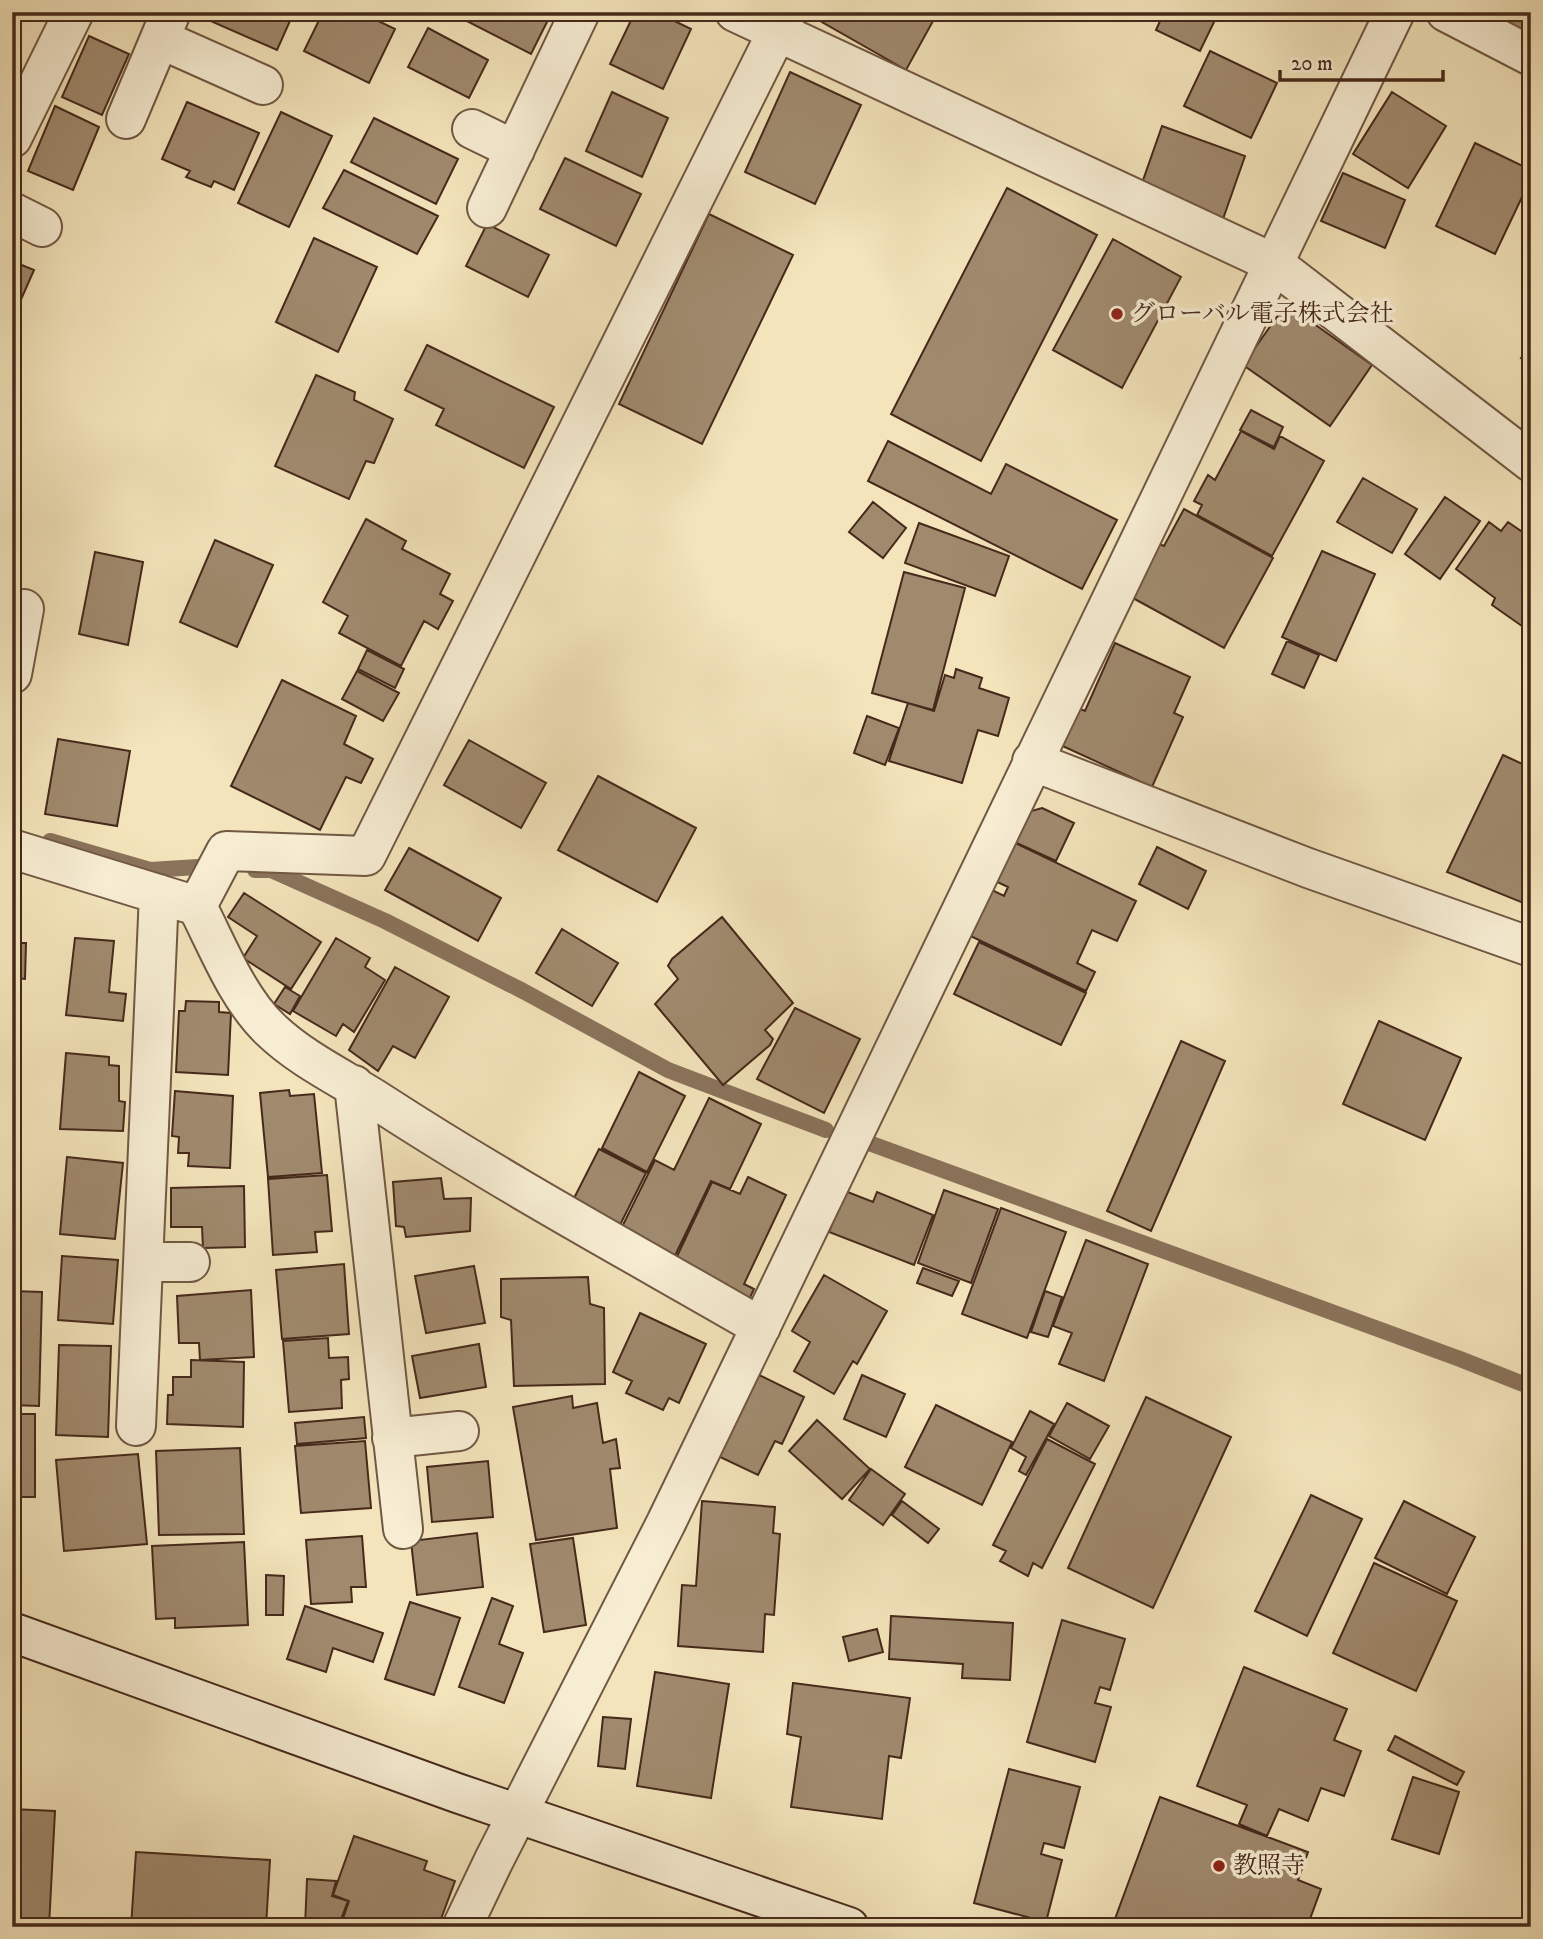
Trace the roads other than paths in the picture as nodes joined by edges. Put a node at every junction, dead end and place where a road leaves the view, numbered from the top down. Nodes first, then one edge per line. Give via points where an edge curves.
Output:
1 (74, 12) edge
2 (580, 12) edge
3 (734, 12) edge
4 (1395, 12) edge
5 (1446, 12) edge
6 (782, 23) edge
7 (166, 25) edge
8 (1531, 57) edge
9 (263, 85) dead end
10 (125, 119) dead end
11 (472, 129) dead end
12 (12, 138) edge
13 (515, 150) junction
14 (487, 208) dead end
15 (1273, 263) junction
16 (1531, 462) edge
17 (24, 609) dead end
18 (12, 674) edge
19 (1032, 761) junction
20 (12, 849) edge
21 (159, 894) junction
22 (197, 906) junction
23 (1531, 947) edge
24 (354, 1085) junction
25 (144, 1262) junction
26 (190, 1262) dead end
27 (761, 1327) junction
28 (136, 1426) dead end
29 (459, 1431) dead end
30 (392, 1438) junction
31 (403, 1529) dead end
32 (12, 1632) edge
33 (518, 1814) junction
34 (462, 1927) edge
35 (849, 1927) edge

1 - 12 street
2 - 13 street
3 - 6 street
4 - 15 street
5 - 8 street
6 - 15 street
6 - 22 street via 366,856 226,851
7 - 9 street
7 - 10 street
11 - 13 street
13 - 14 street
15 - 16 street
15 - 19 street
17 - 18 street
19 - 23 street via 1308,868
19 - 27 street
20 - 21 street
21 - 22 street
21 - 25 street
22 - 24 street via 242,991 269,1028 303,1056
24 - 27 street via 446,1145
24 - 30 street
25 - 26 street
25 - 28 street
27 - 33 street
29 - 30 street
30 - 31 street
32 - 33 street
33 - 34 street
33 - 35 street

